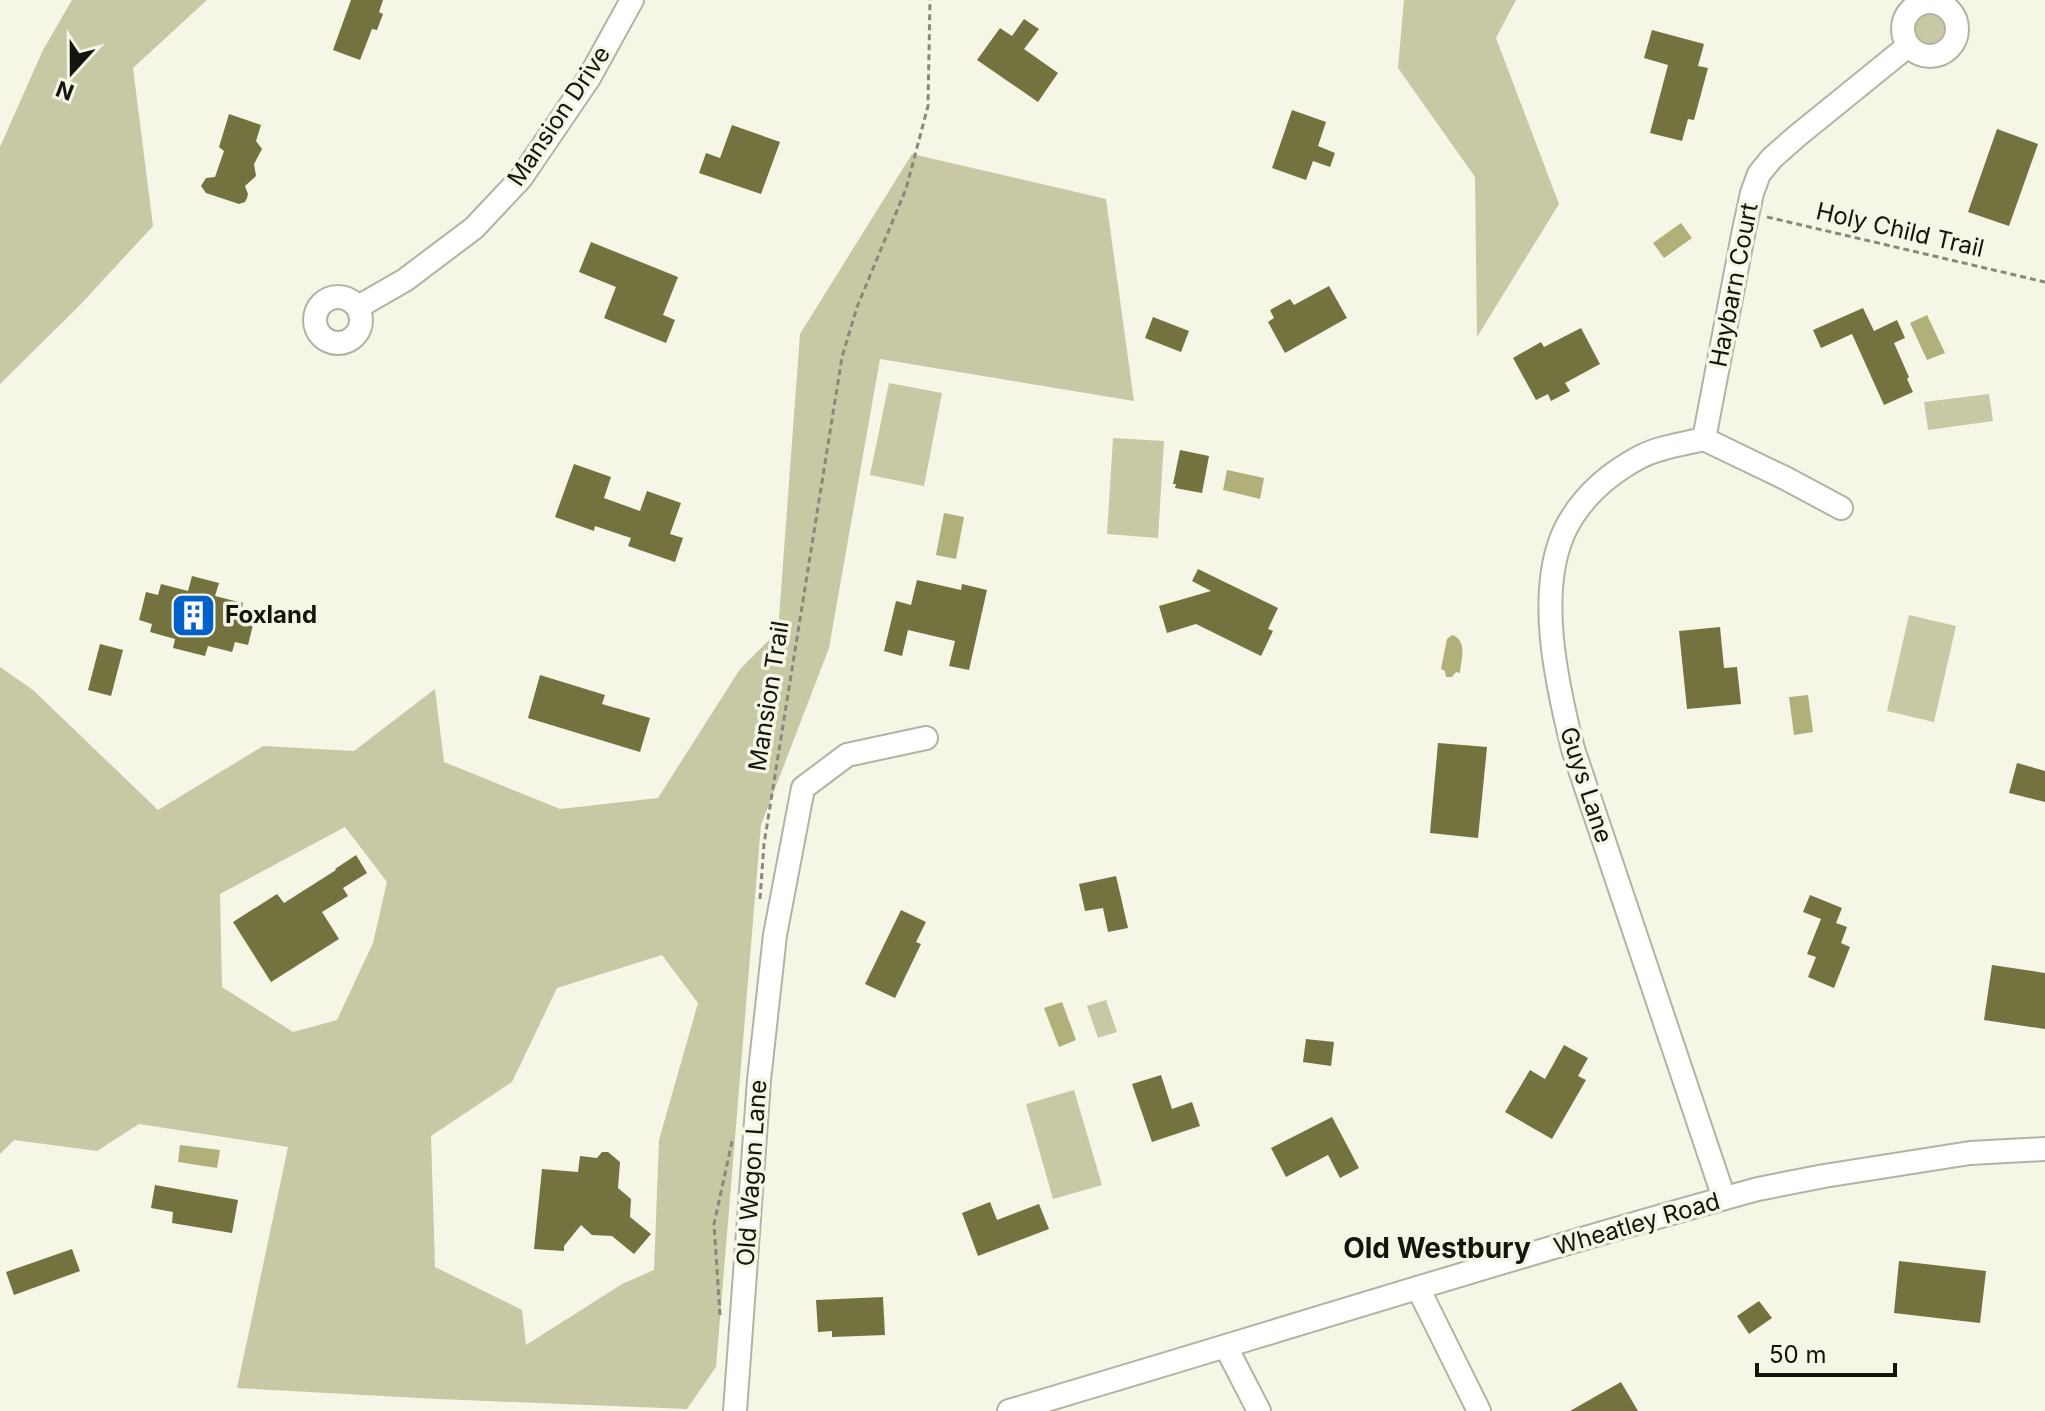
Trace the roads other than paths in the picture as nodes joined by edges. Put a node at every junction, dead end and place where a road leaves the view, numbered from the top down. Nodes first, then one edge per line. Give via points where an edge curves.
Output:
1 (632, 0) edge
2 (1908, 46) dead end
3 (358, 307) dead end
4 (1704, 439) junction
5 (1841, 508) dead end
6 (926, 738) dead end
7 (2045, 1149) edge
8 (1724, 1198) junction
9 (1418, 1288) junction
10 (1226, 1347) junction
11 (735, 1411) edge
12 (1009, 1411) edge
13 (1259, 1411) edge
14 (1479, 1411) edge

1 - 3 street, Mansion Drive via 589,78 521,178 474,228 405,280
2 - 4 street, Haybarn Court via 1759,174
4 - 5 street
4 - 8 street, Guys Lane via 1642,456 1585,499 1560,543 1550,618 1557,685 1573,749
6 - 11 street, Old Wagon Lane via 847,755 803,788 775,935 759,1080
7 - 8 street, Wheatley Road via 1970,1153
8 - 9 street, Wheatley Road
9 - 10 street, Wheatley Road
9 - 14 street
10 - 12 street, Wheatley Road
10 - 13 street

